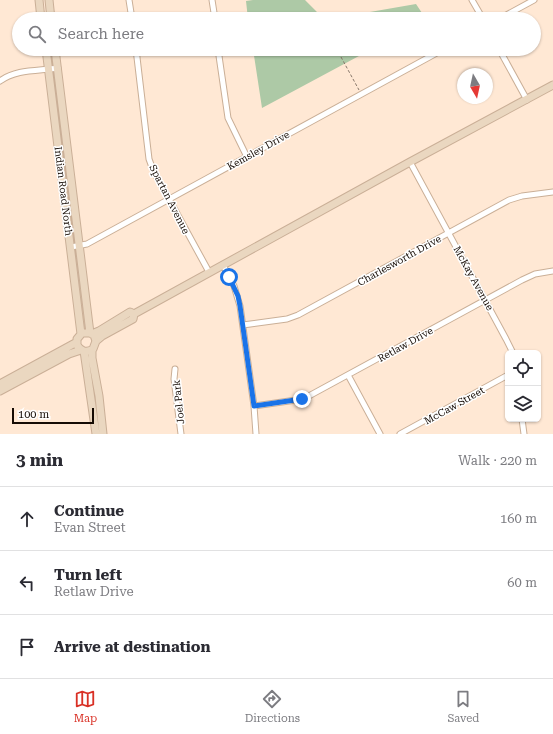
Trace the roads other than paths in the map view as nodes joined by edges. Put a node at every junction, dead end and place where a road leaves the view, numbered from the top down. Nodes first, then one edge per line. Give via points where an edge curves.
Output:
1 (39, 0) edge
2 (49, 0) edge
3 (129, 0) edge
4 (212, 0) edge
5 (472, 0) edge
6 (534, 0) edge
7 (40, 12) edge
8 (50, 12) edge
9 (131, 12) edge
10 (214, 12) edge
11 (479, 12) edge
12 (512, 12) edge
13 (47, 56) edge
14 (56, 56) edge
15 (137, 56) edge
16 (219, 56) edge
17 (431, 56) edge
18 (503, 56) edge
19 (58, 68) junction
20 (48, 70) junction
21 (0, 82) edge
22 (553, 85) edge
23 (527, 100) junction
24 (247, 157) junction
25 (410, 162) junction
26 (553, 192) edge
27 (169, 199) junction
28 (449, 233) junction
29 (80, 245) junction
30 (71, 247) junction
31 (223, 265) junction
32 (553, 271) edge
33 (209, 272) junction
34 (485, 300) junction
35 (134, 314) junction
36 (243, 324) junction
37 (91, 333) junction
38 (81, 334) junction
39 (77, 342) junction
40 (96, 342) junction
41 (82, 350) junction
42 (92, 350) junction
43 (511, 350) edge
44 (175, 369) dead end
45 (348, 375) junction
46 (505, 377) edge
47 (0, 384) edge
48 (0, 391) edge
49 (254, 406) junction
50 (522, 422) edge
51 (96, 434) edge
52 (103, 434) edge
53 (182, 434) edge
54 (256, 434) edge
55 (380, 434) edge
56 (400, 434) edge
57 (524, 434) edge

1 - 7 main road
2 - 8 main road
3 - 9 street
4 - 10 street
5 - 11 street
6 - 12 street
13 - 20 main road, Indian Road North
14 - 19 main road, Indian Road North
15 - 27 street, Spartan Avenue via 149,159
16 - 24 street via 228,118
17 - 24 street, Kemsley Drive
18 - 23 street
19 - 20 street
19 - 29 main road, Indian Road North
20 - 21 street via 18,73
20 - 30 main road, Indian Road North
22 - 23 main road
23 - 25 main road
24 - 27 street, Kemsley Drive
25 - 28 street, McKay Avenue
25 - 31 main road
26 - 28 street, Charlesworth Drive via 513,198
27 - 29 street, Kemsley Drive via 87,244
27 - 33 street, Spartan Avenue
28 - 34 street, McKay Avenue
28 - 36 street, Charlesworth Drive via 298,315 287,319
29 - 30 street, Kemsley Drive
29 - 37 main road, Indian Road North
30 - 38 main road, Indian Road North
31 - 33 main road
31 - 36 street via 238,296
32 - 34 street, Retlaw Drive via 527,277
33 - 35 main road
34 - 43 street, McKay Avenue
34 - 45 street, Retlaw Drive
35 - 37 main road via 130,312 102,330
35 - 40 main road via 133,319
36 - 49 street
37 - 38 main road
37 - 40 main road, Indian Road North
38 - 39 main road
39 - 41 main road
39 - 47 main road
40 - 42 main road
41 - 42 main road
41 - 48 main road via 69,354
41 - 51 main road
42 - 52 main road
44 - 53 street, Joel Park via 174,379
45 - 49 street, Retlaw Drive via 302,399
45 - 55 street
46 - 56 street, McCaw Street
49 - 54 street
50 - 57 street

